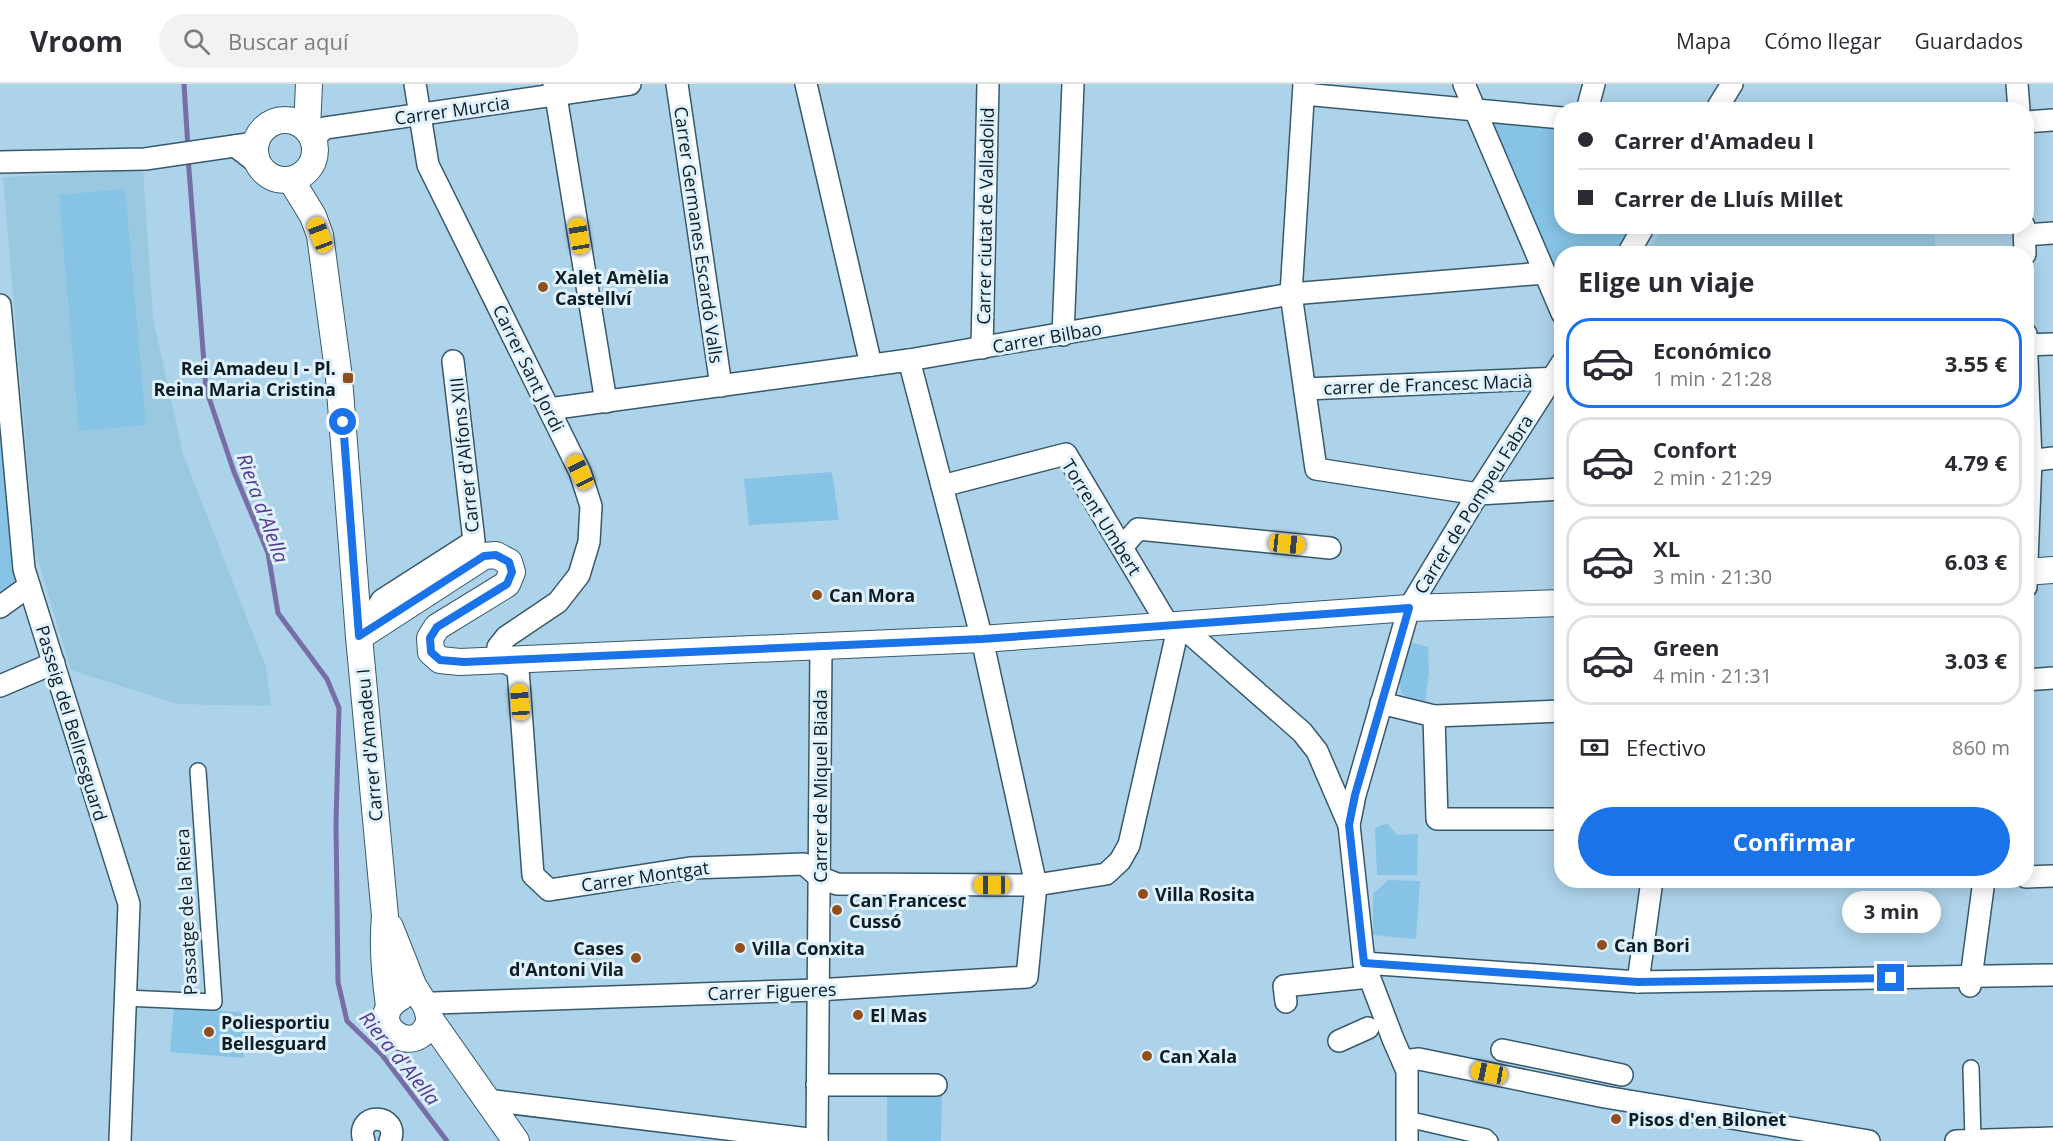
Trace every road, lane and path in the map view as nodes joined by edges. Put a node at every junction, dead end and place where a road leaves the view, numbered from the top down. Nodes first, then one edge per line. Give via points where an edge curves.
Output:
1 (302, 84) edge
2 (309, 84) edge
3 (415, 84) edge
4 (630, 84) edge
5 (677, 84) edge
6 (806, 84) edge
7 (988, 84) edge
8 (1073, 84) edge
9 (1464, 84) edge
10 (1594, 84) edge
11 (1732, 84) edge
12 (2017, 84) edge
13 (555, 89) edge
14 (1304, 89) edge
15 (1589, 102) edge
16 (1721, 102) edge
17 (2018, 102) edge
18 (1474, 110) junction
19 (419, 115) junction
20 (1554, 117) edge
21 (2053, 120) edge
22 (2034, 121) edge
23 (304, 138) junction
24 (249, 150) junction
25 (0, 162) edge
26 (291, 180) junction
27 (313, 216) junction
28 (2053, 233) edge
29 (2025, 238) edge
30 (1544, 273) junction
31 (1291, 294) junction
32 (1554, 295) edge
33 (0, 304) edge
34 (1063, 334) junction
35 (2053, 344) edge
36 (2034, 345) edge
37 (982, 348) junction
38 (909, 360) junction
39 (453, 361) dead end
40 (871, 365) junction
41 (1554, 373) edge
42 (1554, 379) edge
43 (721, 386) junction
44 (1305, 389) junction
45 (606, 402) junction
46 (549, 409) junction
47 (2053, 458) edge
48 (2034, 460) edge
49 (942, 486) junction
50 (1554, 489) edge
51 (1478, 494) junction
52 (1122, 547) junction
53 (1330, 548) dead end
54 (29, 586) junction
55 (1554, 603) edge
56 (0, 607) edge
57 (1409, 608) junction
58 (1174, 624) junction
59 (359, 636) junction
60 (982, 639) junction
61 (821, 647) junction
62 (511, 662) junction
63 (54, 663) junction
64 (2053, 678) edge
65 (2034, 679) edge
66 (0, 686) edge
67 (1381, 703) junction
68 (1554, 711) edge
69 (1434, 716) junction
70 (198, 771) dead end
71 (1554, 819) edge
72 (1349, 825) junction
73 (2053, 876) edge
74 (819, 877) junction
75 (2034, 877) edge
76 (1036, 885) junction
77 (1651, 888) edge
78 (1983, 888) edge
79 (385, 916) junction
80 (1367, 970) junction
81 (2053, 975) edge
82 (1970, 981) junction
83 (1638, 982) junction
84 (817, 990) junction
85 (125, 998) junction
86 (1286, 1002) dead end
87 (389, 1006) junction
88 (425, 1015) junction
89 (1368, 1028) dead end
90 (1340, 1041) dead end
91 (1502, 1050) dead end
92 (1403, 1061) junction
93 (1971, 1068) dead end
94 (1622, 1075) dead end
95 (817, 1085) junction
96 (936, 1085) dead end
97 (487, 1100) junction
98 (1407, 1119) junction
99 (2053, 1138) edge
100 (120, 1141) edge
101 (364, 1141) edge
102 (390, 1141) edge
103 (516, 1141) edge
104 (817, 1141) edge
105 (1407, 1141) edge
106 (1490, 1141) edge
107 (1869, 1141) edge
108 (1967, 1141) edge

1 - 23 street
2 - 23 street
3 - 19 street, Carrer Sant Jordi
4 - 13 street, Carrer Murcia
5 - 43 street, Carrer Germanes Escardó Valls
6 - 40 street
7 - 37 street, Carrer ciutat de Valladolid
8 - 34 street
9 - 18 street
10 - 15 street
11 - 16 street
12 - 17 street
13 - 19 street, Carrer Murcia
13 - 45 street
14 - 18 street
14 - 31 street
18 - 20 street
18 - 30 street
19 - 23 street, Carrer Murcia via 326,128
19 - 46 street, Carrer Sant Jordi via 428,165
21 - 22 street
23 - 24 street via 276,121 259,133
23 - 26 street via 300,177
23 - 27 street
24 - 25 street via 145,159
24 - 26 street via 263,172 281,181
26 - 27 street
27 - 59 street, Carrer d'Amadeu I via 320,235 339,378
28 - 29 street
30 - 31 street, Carrer Bilbao
30 - 32 street
31 - 34 street, Carrer Bilbao
31 - 44 street
33 - 54 street, Passeig del Bellresguard via 24,569
34 - 37 street, Carrer Bilbao
35 - 36 street
37 - 38 street, Carrer Bilbao
38 - 40 street, Carrer Bilbao
38 - 49 street
39 - 59 street, Carrer d'Alfons XIII via 474,541 382,600
40 - 43 street, Carrer Bilbao
41 - 44 street, carrer de Francesc Macià
42 - 51 street, Carrer de Pompeu Fabra
43 - 45 street, Carrer Bilbao
44 - 51 street via 1316,469
45 - 46 street, Carrer Bilbao
46 - 62 street, Carrer Sant Jordi via 580,472 591,506 589,542 579,575 558,602 506,637 498,647
47 - 48 street
49 - 52 street, Torrent Umbert via 1066,454
49 - 60 street
50 - 51 street
51 - 57 street, Carrer de Pompeu Fabra
52 - 53 street via 1138,529
52 - 58 street, Torrent Umbert
54 - 56 street
54 - 63 street, Passeig del Bellresguard
55 - 57 street
57 - 58 street
57 - 67 street, Carrer de Pompeu Fabra
58 - 60 street
58 - 72 street, Torrent Umbert via 1302,732 1317,751
58 - 76 street, Carrer Montgat via 1125,853 1106,874
59 - 62 street via 484,556 496,555 509,562 512,572 507,584 437,627 430,638 431,652 440,660
59 - 79 street, Carrer d'Amadeu I
60 - 61 street
60 - 76 street
61 - 62 street
61 - 74 street, Carrer de Miquel Biada
62 - 74 street, Carrer Montgat via 533,875 549,890 690,868 804,864
63 - 66 street
63 - 85 street, Passeig del Bellresguard via 129,904
64 - 65 street
67 - 69 street
67 - 72 street, Carrer de Pompeu Fabra
68 - 69 street
69 - 71 street via 1437,819
70 - 85 street, Passatge de la Riera via 214,1002
72 - 80 street
73 - 75 street
74 - 76 street, Carrer Montgat via 837,884
74 - 84 street, Carrer de Miquel Biada
76 - 84 street, Carrer Figueres via 1027,977
77 - 83 street
78 - 82 street
79 - 87 street, Carrer d'Amadeu I
79 - 88 street, Carrer d'Amadeu I
80 - 83 street
80 - 86 street via 1284,986
80 - 92 street
81 - 82 street
82 - 83 street
84 - 88 street, Carrer Figueres via 434,1003
84 - 95 street, Carrer de Miquel Biada
85 - 100 street, Passeig del Bellresguard
87 - 88 street via 400,997 415,997
87 - 88 street, Carrer d'Amadeu I via 386,1014 390,1029 395,1035 410,1039
88 - 97 street, Carrer d'Amadeu I via 439,1050 472,1079
89 - 90 street
91 - 94 street
92 - 98 street via 1407,1071
92 - 107 street via 1419,1059 1605,1097
93 - 108 street
95 - 96 street
95 - 104 street, Carrer de Miquel Biada
97 - 103 street, Carrer d'Amadeu I
97 - 104 street
98 - 105 street
98 - 106 street
99 - 108 street
101 - 102 street via 365,1125 378,1119 390,1126

